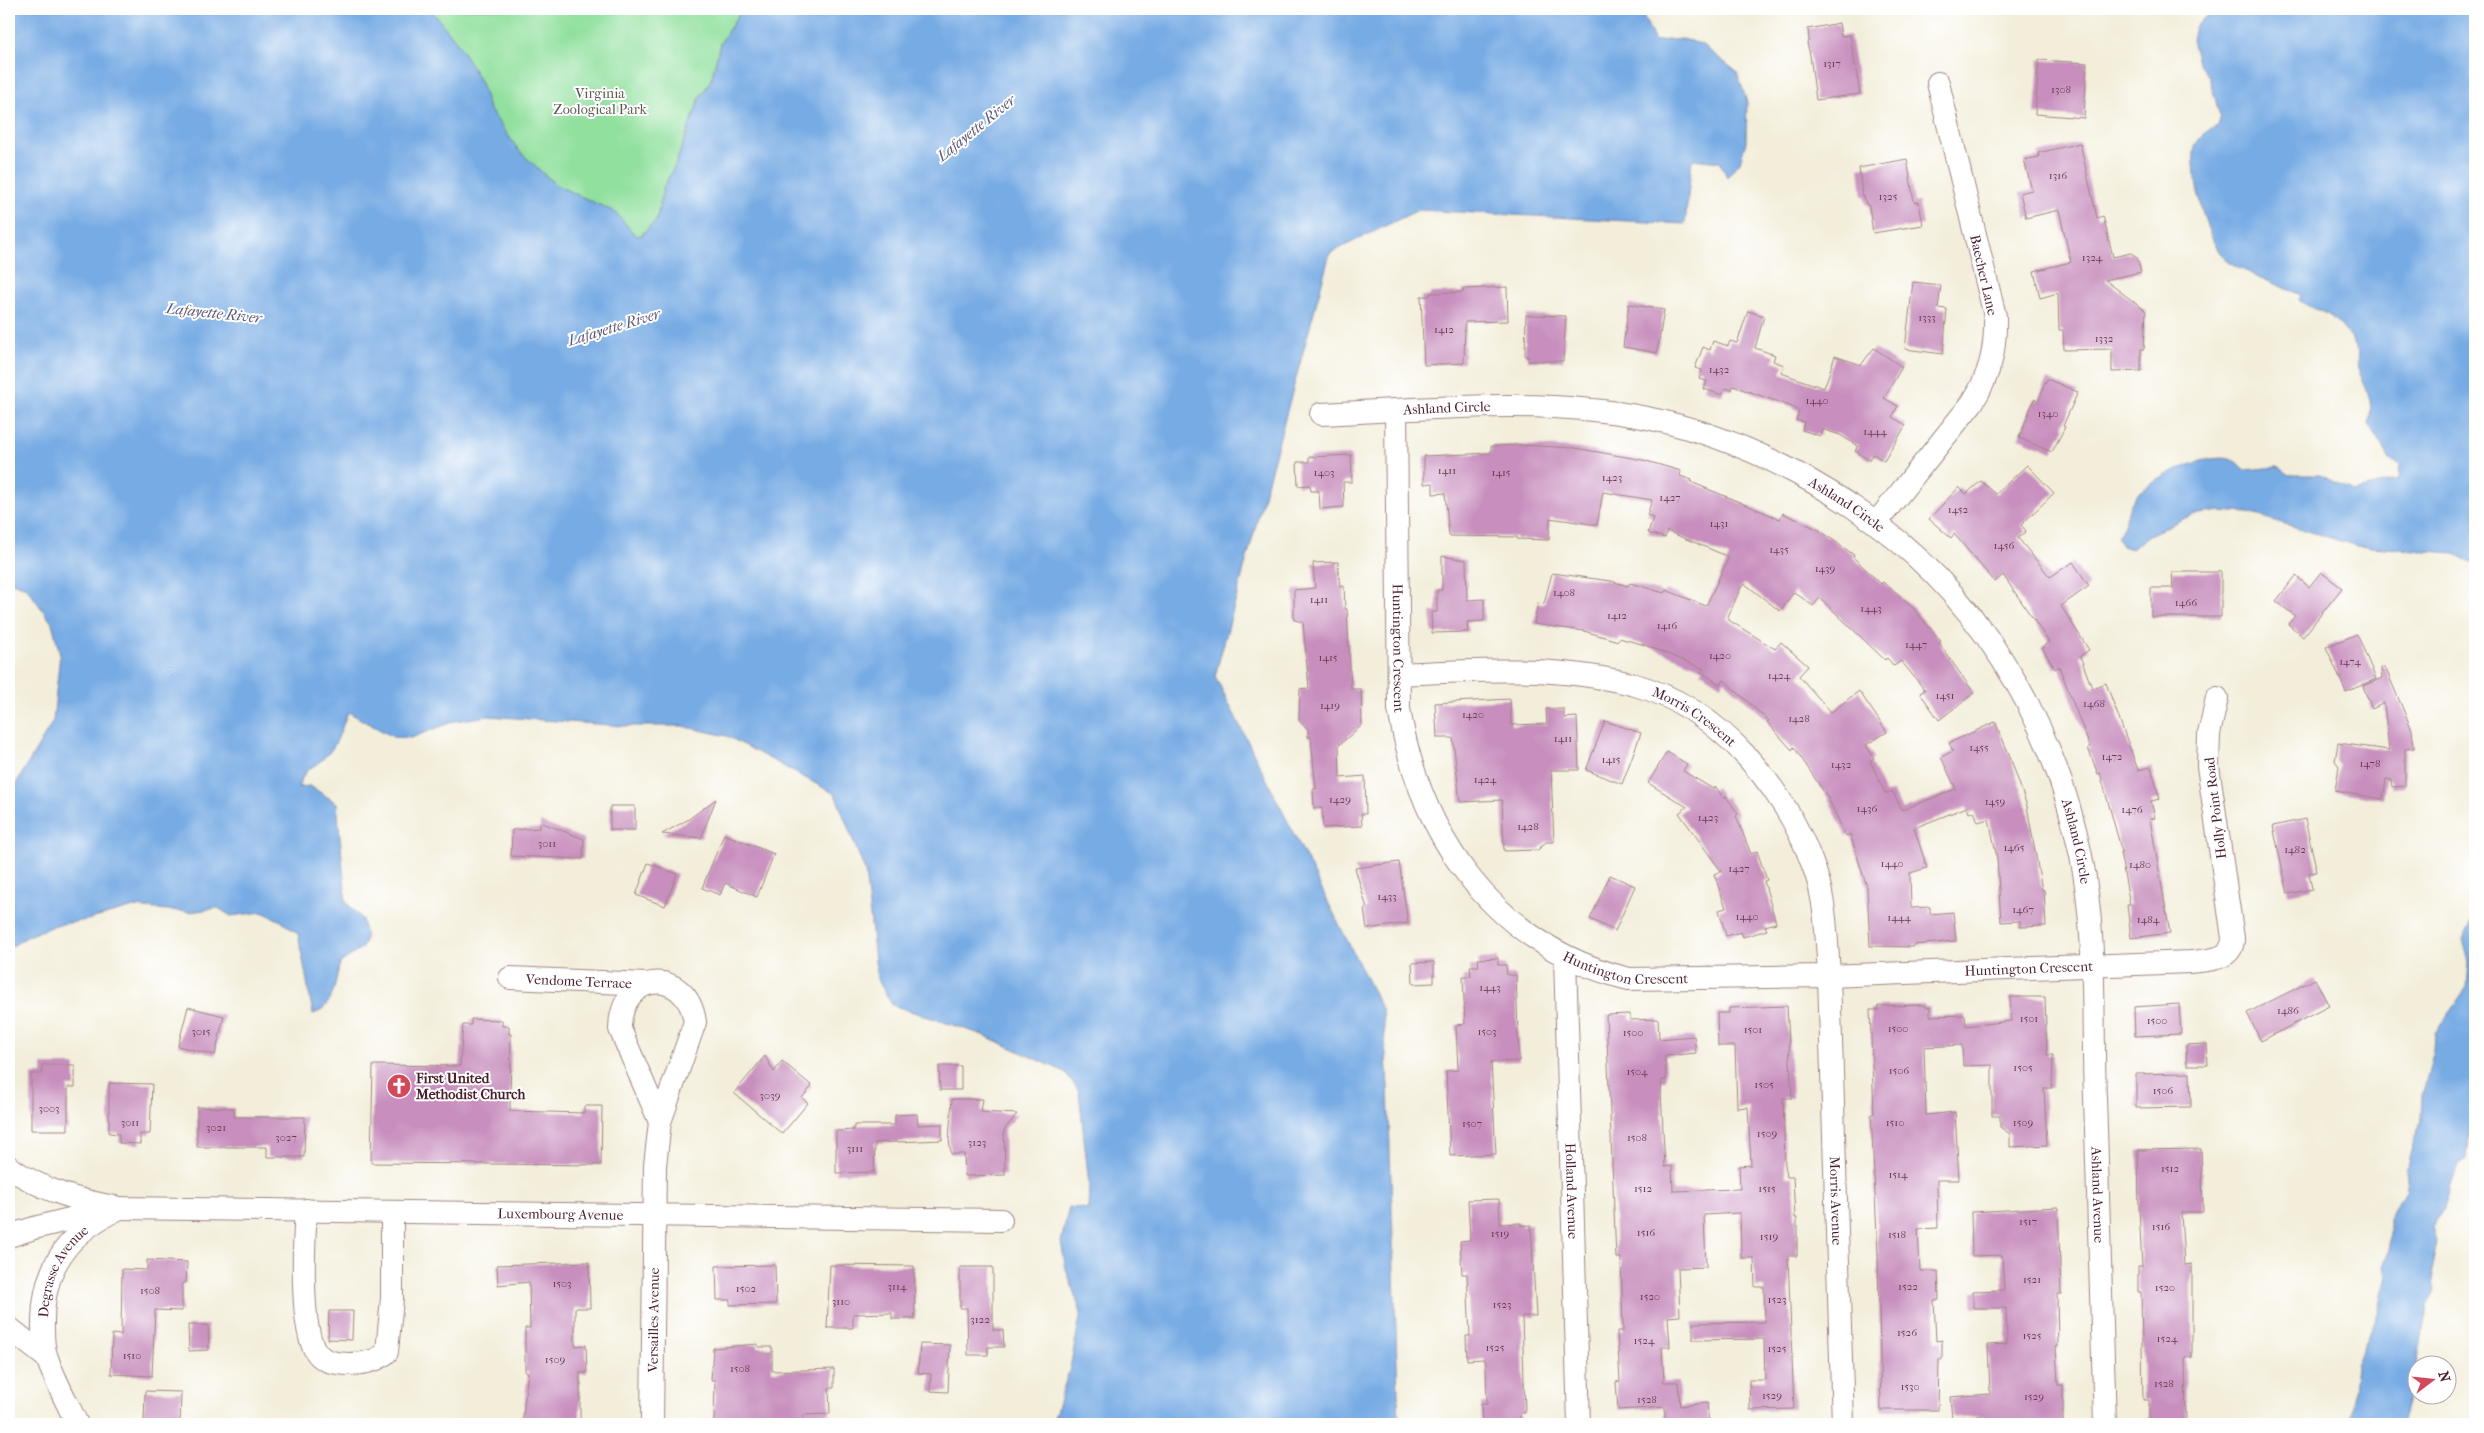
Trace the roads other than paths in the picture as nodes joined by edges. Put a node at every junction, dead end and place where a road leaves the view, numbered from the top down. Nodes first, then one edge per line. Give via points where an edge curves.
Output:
1 (1938, 83) dead end
2 (1396, 410) junction
3 (1321, 414) dead end
4 (1876, 523) junction
5 (1398, 674) junction
6 (2218, 698) dead end
7 (2226, 888) joint
8 (1565, 957) junction
9 (2092, 966) junction
10 (1830, 976) junction
11 (510, 978) dead end
12 (647, 984) junction
13 (660, 1122) junction
14 (9, 1167) edge
15 (120, 1208) junction
16 (306, 1210) junction
17 (392, 1213) junction
18 (653, 1215) junction
19 (1002, 1220) dead end
20 (9, 1236) edge
21 (9, 1328) edge
22 (46, 1357) junction
23 (77, 1424) edge
24 (652, 1424) edge
25 (1580, 1424) edge
26 (1843, 1424) edge
27 (2105, 1424) edge

1 - 4 street, Baecher Lane via 1994,316 1995,342 1983,386 1972,403
2 - 3 street, Ashland Circle
2 - 4 street, Ashland Circle via 1512,406 1574,408 1644,417 1691,428 1737,444 1791,470
2 - 5 street, Huntington Crescent
4 - 9 street, Ashland Circle via 1925,564 1962,603 2001,655 2028,702 2067,801 2081,858
5 - 8 street, Huntington Crescent via 1399,708 1406,748 1417,785 1440,835 1480,890 1519,926
5 - 10 street, Morris Crescent via 1486,669 1535,670 1596,677 1669,698 1700,716 1732,742 1759,771 1779,798 1803,842 1816,873
6 - 7 street, Holly Point Road via 2209,734 2208,766
7 - 9 street, Huntington Crescent via 2233,945 2228,954 2190,962
8 - 10 street, Huntington Crescent via 1629,979
8 - 25 street, Holland Avenue
9 - 10 street, Huntington Crescent
9 - 27 street, Ashland Avenue
10 - 26 street, Morris Avenue
11 - 12 street, Vendome Terrace
12 - 13 street via 625,1001 620,1014 620,1029
12 - 13 street, Vendome Terrace via 661,983 686,995 693,1008 695,1022
13 - 18 street, Versailles Avenue
14 - 15 street, Luxembourg Avenue via 52,1191
15 - 16 street, Luxembourg Avenue
15 - 20 street, Luxembourg Avenue
15 - 22 street, Degrasse Avenue via 97,1219 76,1235 50,1276 43,1304 42,1334
16 - 17 street, Luxembourg Avenue
16 - 17 street via 307,1327 316,1353 324,1360 340,1363 369,1362 387,1352 392,1298
17 - 18 street, Luxembourg Avenue
18 - 19 street, Luxembourg Avenue
18 - 24 street, Versailles Avenue
21 - 22 street, Degrasse Avenue
22 - 23 street, Degrasse Avenue

